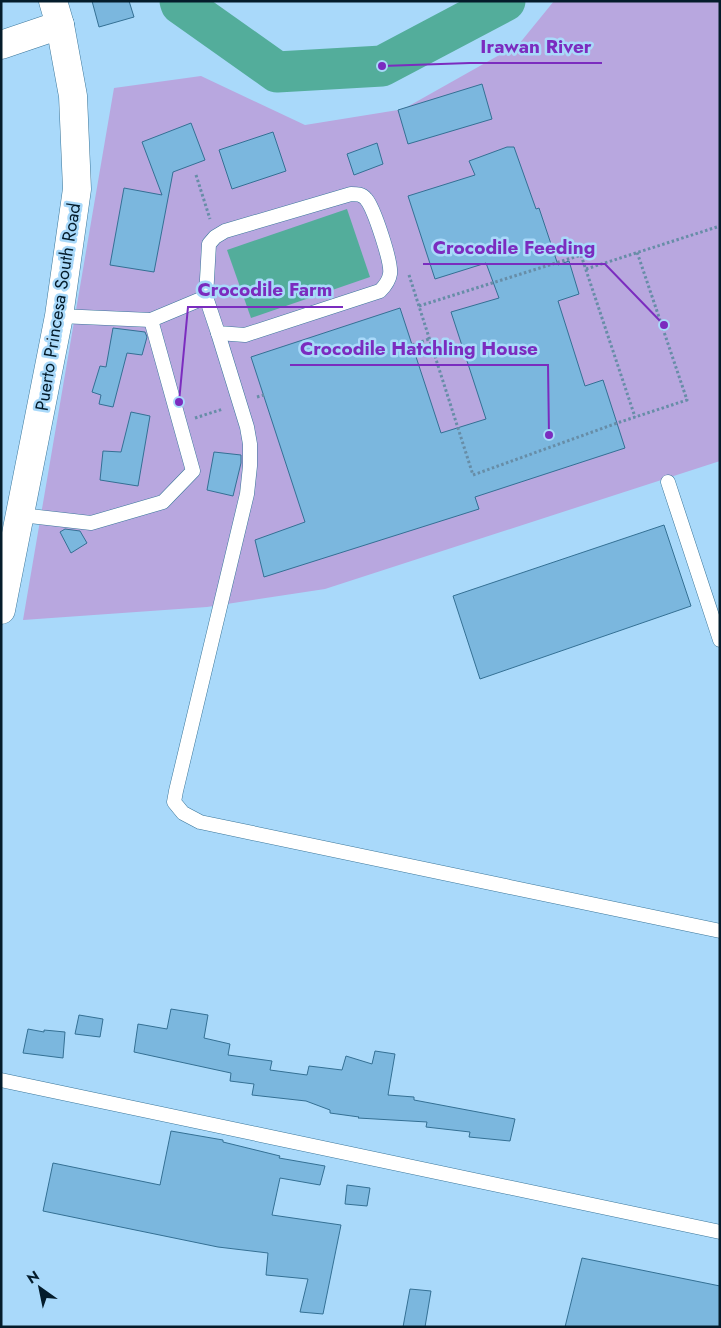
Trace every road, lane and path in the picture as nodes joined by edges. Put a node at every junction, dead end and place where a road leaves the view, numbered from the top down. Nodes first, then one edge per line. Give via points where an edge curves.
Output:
1 (56, 13) edge
2 (1, 45) edge
3 (196, 175) dead end
4 (720, 226) edge
5 (215, 237) junction
6 (637, 252) junction
7 (390, 264) junction
8 (586, 268) junction
9 (206, 297) junction
10 (419, 306) junction
11 (59, 316) junction
12 (152, 320) junction
13 (218, 333) junction
14 (430, 339) junction
15 (412, 345) dead end
16 (635, 417) junction
17 (668, 482) dead end
18 (21, 515) junction
19 (1, 610) edge
20 (720, 640) edge
21 (720, 931) edge
22 (1, 1080) edge
23 (720, 1232) edge

1 - 2 main road
1 - 11 main road, Puerto Princesa South Road via 73,96 77,189
3 - 5 path
4 - 6 path
5 - 7 lane via 225,231 352,194 361,195 372,209
5 - 9 lane via 209,244
6 - 8 path
6 - 16 path via 687,400
7 - 10 path via 408,271
7 - 13 lane via 390,276 380,290 245,335
8 - 10 path via 581,256
8 - 16 path
9 - 12 lane
9 - 13 lane
10 - 14 path
11 - 12 lane
11 - 18 main road, Puerto Princesa South Road
12 - 18 lane via 193,471 163,502 91,523
13 - 21 lane via 247,427 250,466 247,494 176,791 174,802 183,813 200,822
14 - 15 path
14 - 16 path via 472,475
17 - 20 lane
18 - 19 main road, Puerto Princesa South Road
22 - 23 lane

